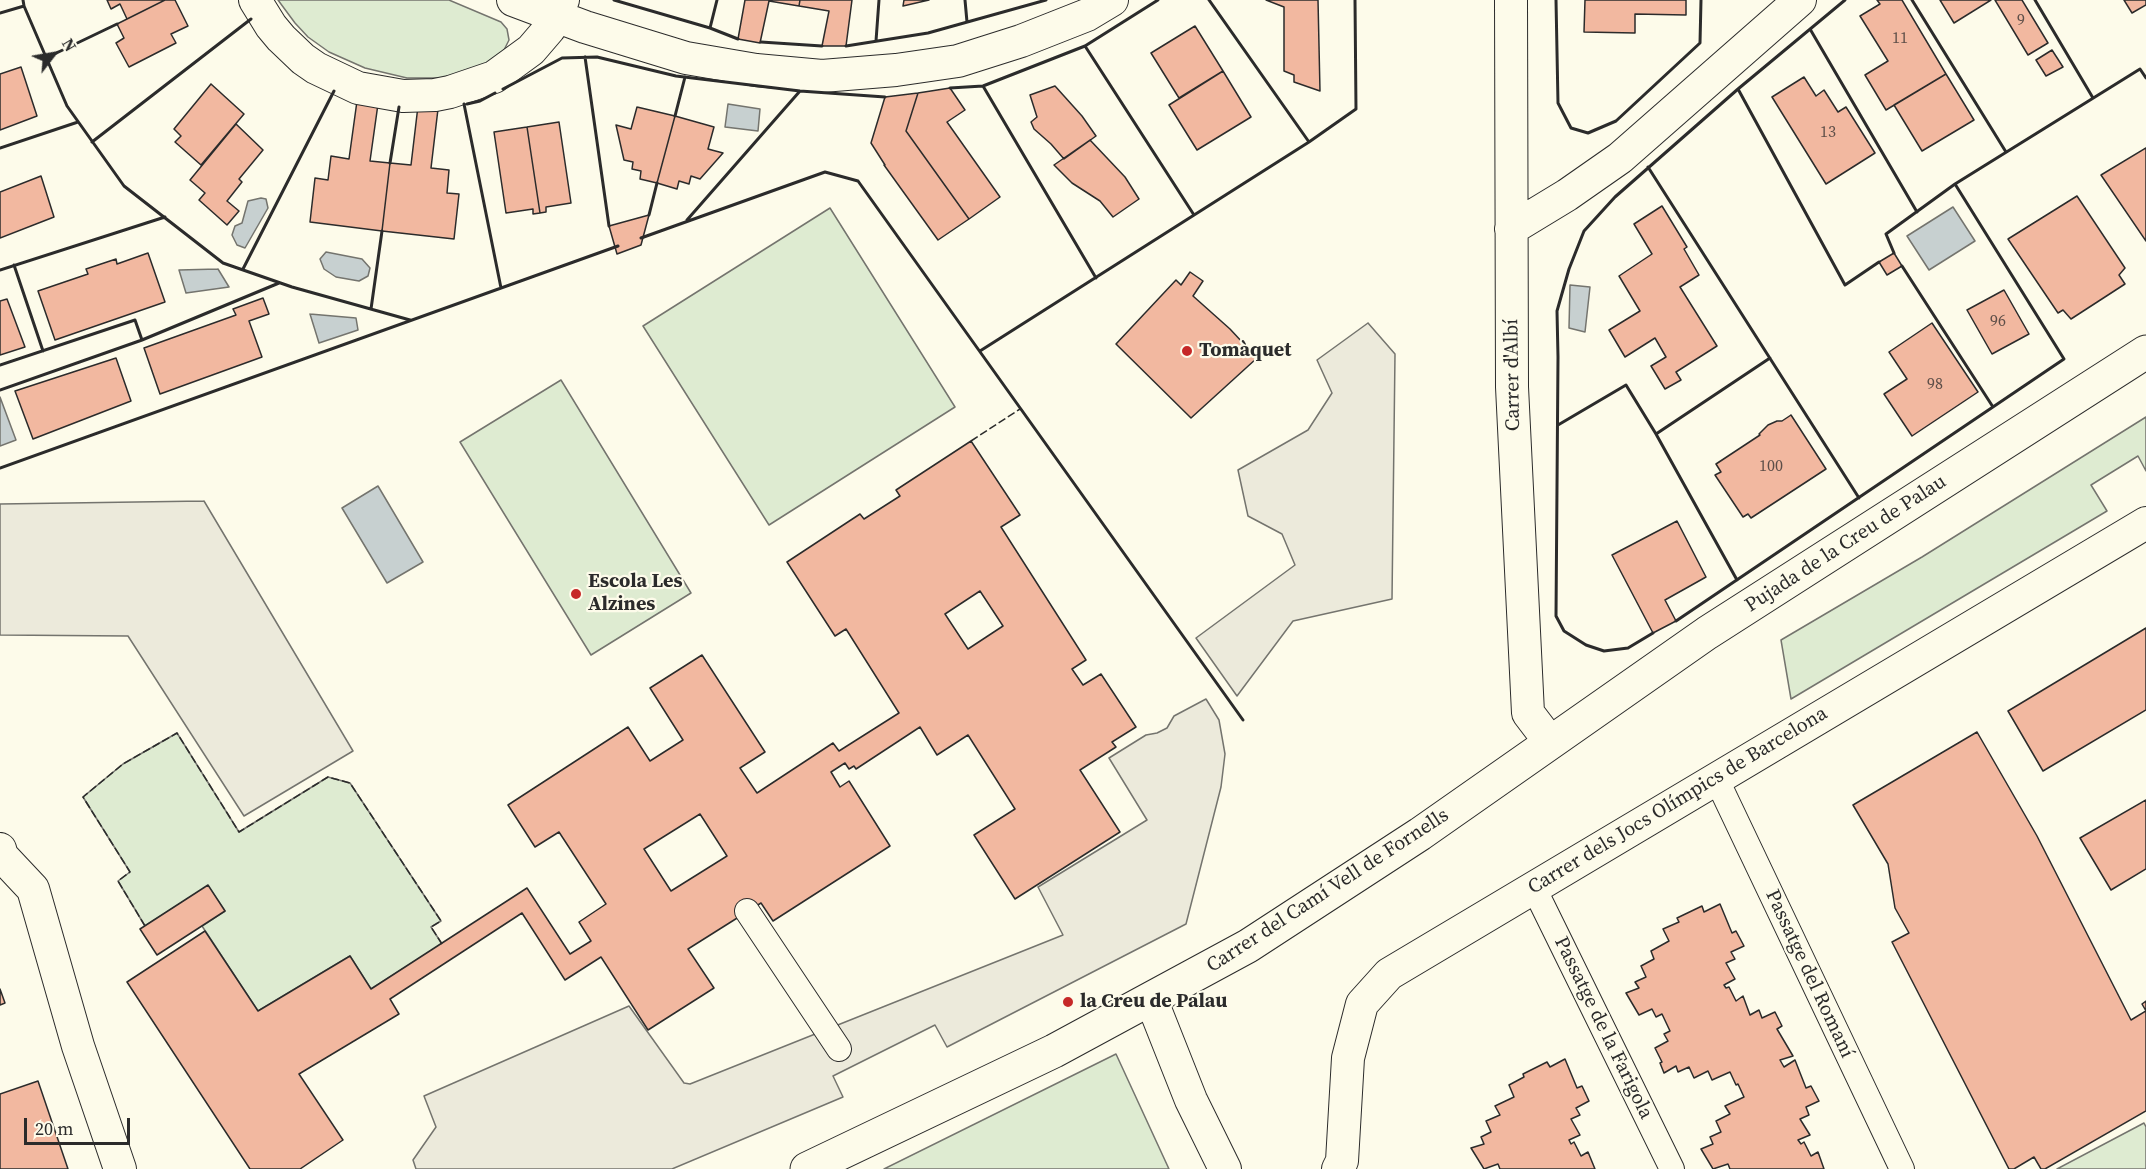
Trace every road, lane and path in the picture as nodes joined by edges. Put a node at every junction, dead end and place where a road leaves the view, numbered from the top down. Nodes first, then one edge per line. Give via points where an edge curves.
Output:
1 (255, 0) edge
2 (513, 0) edge
3 (1112, 0) edge
4 (1511, 0) edge
5 (1800, 0) edge
6 (560, 8) edge
7 (1511, 229) junction
8 (2146, 352) edge
9 (2146, 523) edge
10 (1550, 742) junction
11 (1716, 778) junction
12 (0, 849) edge
13 (1534, 888) junction
14 (747, 911) dead end
15 (1151, 999) junction
16 (838, 1049) dead end
17 (120, 1169) edge
18 (807, 1169) edge
19 (1225, 1169) edge
20 (1338, 1169) edge
21 (1672, 1169) edge
22 (1902, 1169) edge

1 - 6 street via 281,38 316,68 358,88 403,96 450,92 494,77 531,50
2 - 6 street
3 - 6 street via 1088,15 958,61 822,76 686,58 585,27
4 - 7 street, Carrer d'Albí
5 - 7 street via 1620,158
7 - 10 street, Carrer d'Albí via 1512,387 1528,713
8 - 10 street, Pujada de la Creu de Palau via 1707,633
9 - 11 street, Carrer dels Jocs Olímpics de Barcelona
10 - 15 street, Carrer del Camí Vell de Fornells via 1420,834 1248,946
11 - 13 street, Carrer dels Jocs Olímpics de Barcelona
11 - 22 street, Passatge del Romaní
12 - 17 street via 33,889 78,1046
13 - 20 street, Carrer dels Jocs Olímpics de Barcelona via 1389,974 1362,1004 1348,1058 1342,1161
13 - 21 street, Passatge de la Farigola
14 - 16 street
15 - 18 street, Carrer del Camí Vell de Fornells via 1054,1051
15 - 19 street via 1191,1100

